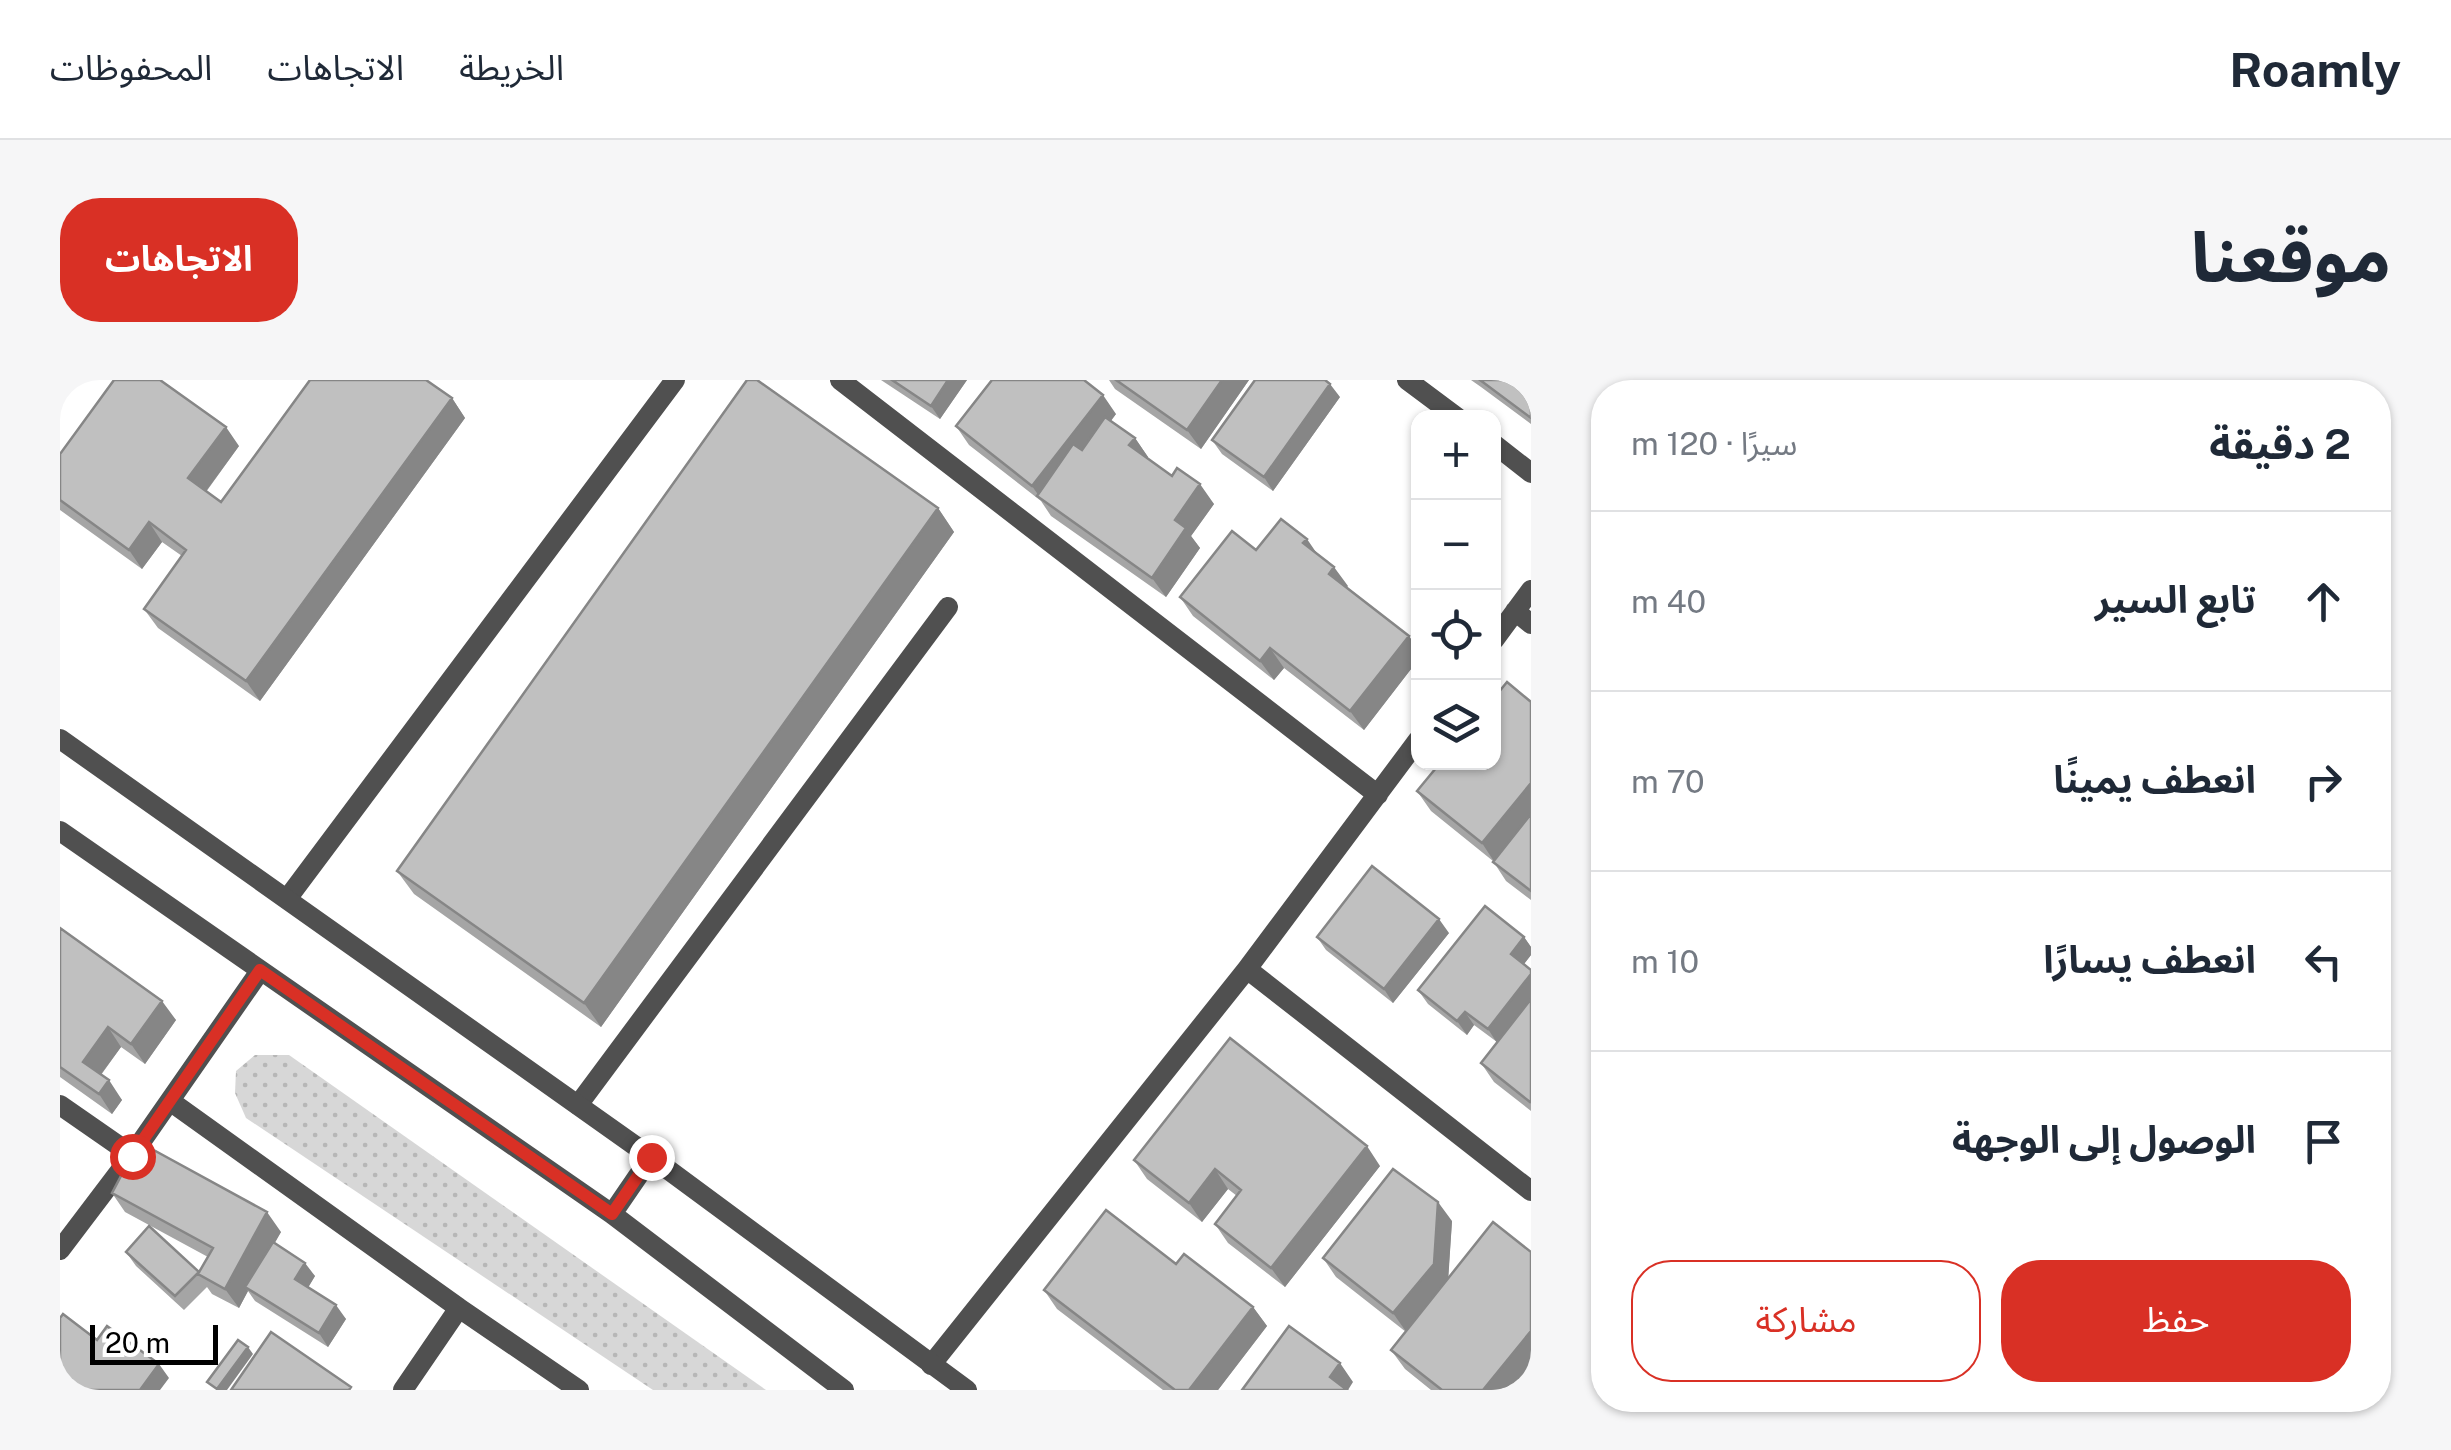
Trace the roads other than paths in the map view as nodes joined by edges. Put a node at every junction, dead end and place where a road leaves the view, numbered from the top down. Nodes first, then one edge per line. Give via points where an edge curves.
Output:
1 (675, 380) edge
2 (840, 380) edge
3 (1408, 380) edge
4 (1447, 410) edge
5 (1501, 449) edge
6 (1531, 472) edge
7 (1531, 590) edge
8 (948, 607) dead end
9 (1523, 618) edge
10 (1501, 635) edge
11 (60, 739) edge
12 (1411, 749) edge
13 (1378, 794) junction
14 (60, 831) edge
15 (287, 899) junction
16 (1247, 969) junction
17 (260, 970) junction
18 (170, 1101) junction
19 (60, 1105) edge
20 (578, 1105) junction
21 (132, 1156) junction
22 (651, 1157) junction
23 (1531, 1191) edge
24 (612, 1214) junction
25 (60, 1250) edge
26 (459, 1308) junction
27 (931, 1365) junction
28 (403, 1390) edge
29 (579, 1390) edge
30 (844, 1390) edge
31 (967, 1390) edge

1 - 15 street
2 - 13 street
3 - 4 street
5 - 6 street
7 - 9 street
8 - 20 street
9 - 10 street
11 - 15 street
12 - 13 street
13 - 16 street
14 - 17 street
15 - 20 street
16 - 23 street
16 - 27 street
17 - 18 street
17 - 24 street
18 - 21 street
18 - 26 street
19 - 21 street
20 - 22 street
21 - 25 street
22 - 24 street
22 - 27 street
24 - 30 street
26 - 28 street
26 - 29 street
27 - 31 street

